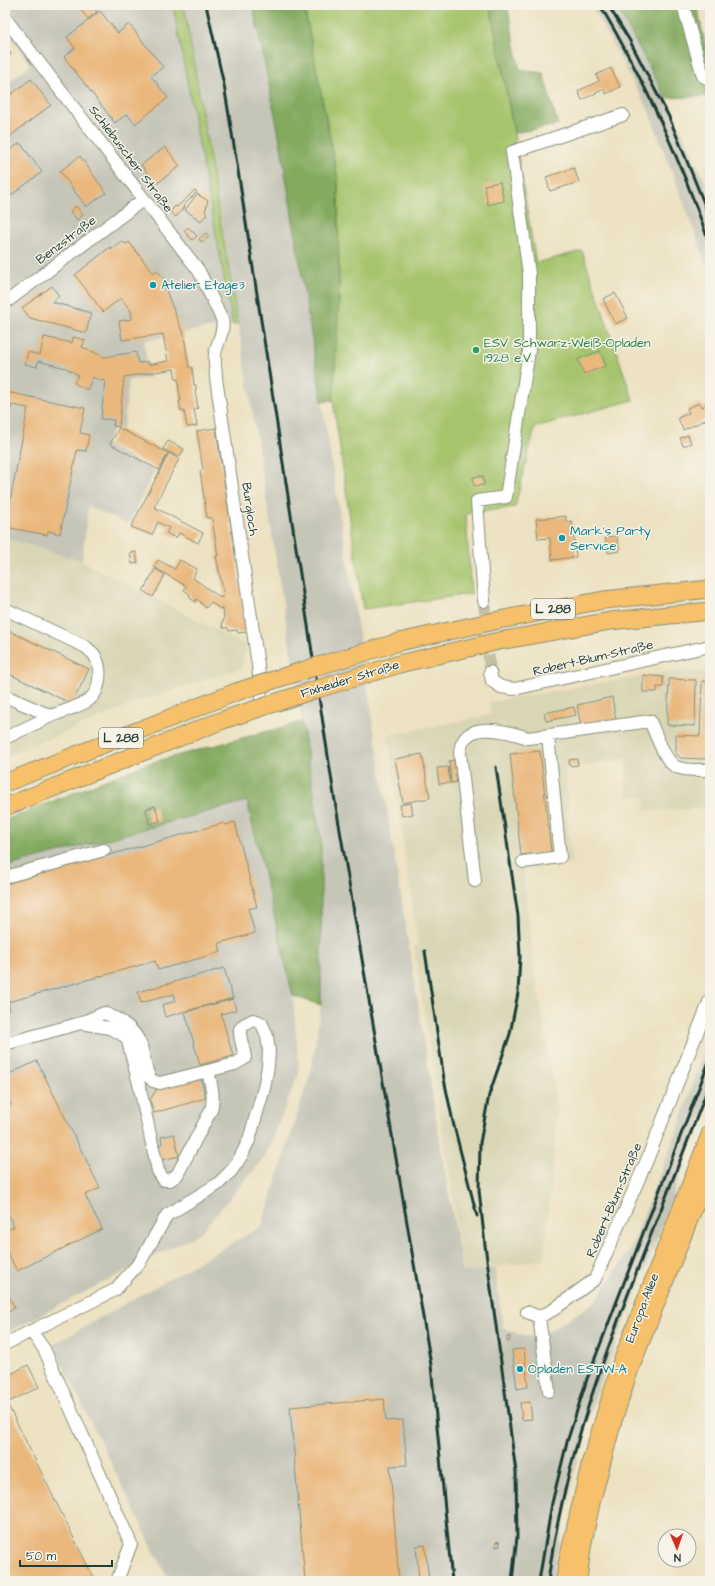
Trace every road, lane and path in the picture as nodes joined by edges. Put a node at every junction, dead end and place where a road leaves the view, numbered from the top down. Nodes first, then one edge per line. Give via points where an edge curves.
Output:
1 (683, 5) edge
2 (5, 18) edge
3 (710, 80) edge
4 (623, 115) dead end
5 (144, 199) junction
6 (5, 303) edge
7 (223, 325) joint
8 (710, 589) edge
9 (484, 601) tunnel mouth
10 (5, 609) edge
11 (710, 611) edge
12 (710, 646) edge
13 (490, 672) tunnel mouth
14 (5, 696) edge
15 (261, 698) dead end
16 (51, 716) junction
17 (548, 736) junction
18 (5, 738) edge
19 (710, 770) edge
20 (5, 783) edge
21 (5, 807) edge
22 (104, 850) dead end
23 (523, 862) dead end
24 (5, 877) edge
25 (475, 881) dead end
26 (710, 1000) edge
27 (81, 1023) junction
28 (5, 1044) edge
29 (208, 1071) junction
30 (710, 1132) edge
31 (710, 1169) edge
32 (527, 1312) dead end
33 (539, 1317) junction
34 (31, 1331) junction
35 (5, 1344) edge
36 (549, 1391) dead end
37 (117, 1581) edge
38 (564, 1581) edge
39 (578, 1581) edge

1 - 3 street via 703,76
2 - 5 street, Schlebuscher Straße
4 - 9 street via 512,152 529,274 529,351 506,497 477,501
5 - 6 street, Benzstraße
5 - 7 street, Schlebuscher Straße via 198,271
7 - 15 street, Burgloch via 215,356 216,378
8 - 20 highway, Fixheider Straße / L 288, bridge via 604,600 399,642 236,692
10 - 16 street via 86,647 94,656 98,667 97,690 88,700
11 - 21 highway, Fixheider Straße / L 288, bridge via 610,621 499,641 403,663 223,720
12 - 13 street, Robert-Blum-Straße via 514,689 501,687 492,681
14 - 16 street
16 - 18 street
17 - 19 street via 650,721 667,760 675,766
17 - 23 street via 560,857
17 - 25 street via 528,738 490,729 473,732 465,737 461,744
22 - 24 street
26 - 33 street, Robert-Blum-Straße via 647,1160 595,1279 553,1310
27 - 28 street
27 - 29 street via 104,1013 121,1022 136,1036 147,1072 157,1083
27 - 29 street via 109,1028 126,1038 158,1171 164,1180 170,1180 177,1175 211,1110 214,1100
29 - 34 street via 242,1061 244,1052 240,1029 253,1020 262,1024 267,1036 268,1066 249,1140 240,1158 218,1184 167,1215 140,1262 114,1290
30 - 38 main road, Europa-Allee via 614,1384 590,1461
31 - 39 main road, Europa-Allee via 629,1374 592,1504
32 - 33 street
33 - 36 street
34 - 35 street
34 - 37 street via 44,1349 131,1544

